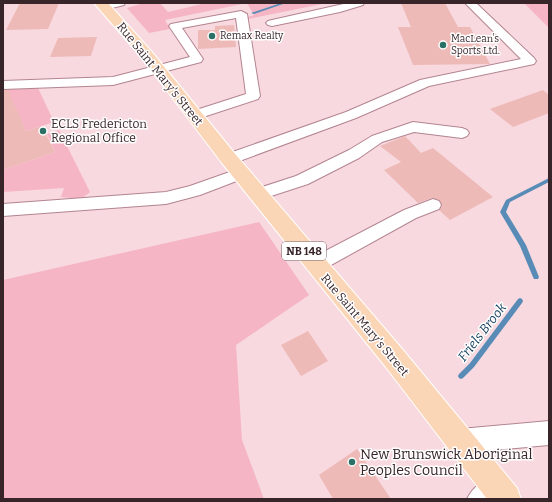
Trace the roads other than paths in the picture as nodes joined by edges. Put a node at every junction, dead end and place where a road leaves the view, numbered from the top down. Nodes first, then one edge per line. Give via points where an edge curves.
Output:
1 (359, 3) edge
2 (470, 3) edge
3 (109, 4) edge
4 (272, 23) dead end
5 (157, 69) junction
6 (3, 85) edge
7 (195, 115) junction
8 (462, 133) dead end
9 (235, 166) junction
10 (259, 194) junction
11 (433, 205) dead end
12 (3, 210) edge
13 (315, 265) junction
14 (549, 433) edge
15 (460, 441) junction
16 (494, 495) edge

1 - 4 lane
2 - 9 lane via 530,61 425,83
3 - 5 main road, Rue Saint Mary's Street / NB 148
5 - 6 lane via 113,81
5 - 7 main road, Rue Saint Mary's Street / NB 148
5 - 7 lane via 197,59 175,26 241,14 253,96
7 - 9 main road, Rue Saint Mary's Street / NB 148
8 - 10 lane via 412,127 377,139 354,154 302,180
9 - 10 main road, Rue Saint Mary's Street / NB 148
9 - 12 lane via 194,191 166,198
10 - 13 main road, Rue Saint Mary's Street / NB 148
11 - 13 lane via 410,214
13 - 15 main road, Rue Saint Mary's Street / NB 148
14 - 15 lane
15 - 16 main road, Rue Saint Mary's Street / NB 148

